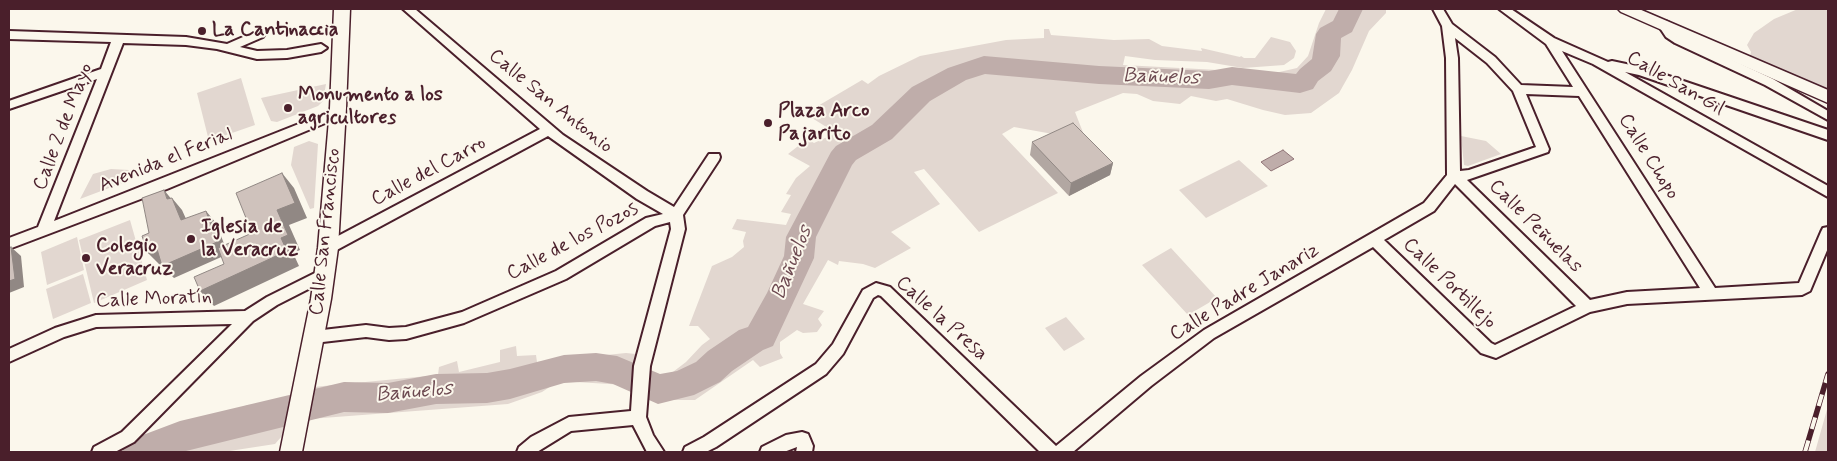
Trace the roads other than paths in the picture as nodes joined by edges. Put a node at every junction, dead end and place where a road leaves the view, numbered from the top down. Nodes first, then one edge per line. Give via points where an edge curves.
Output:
1 (342, 9) edge
2 (408, 9) edge
3 (1438, 9) edge
4 (1504, 9) edge
5 (1626, 9) edge
6 (1664, 25) junction
7 (1448, 26) junction
8 (259, 34) dead end
9 (9, 36) edge
10 (119, 38) junction
11 (1550, 42) junction
12 (228, 48) junction
13 (321, 48) dead end
14 (1597, 61) junction
15 (105, 72) junction
16 (1518, 89) junction
17 (1583, 92) junction
18 (1828, 97) edge
19 (9, 105) edge
20 (338, 114) junction
21 (1828, 116) edge
22 (549, 130) junction
23 (1828, 136) edge
24 (714, 156) dead end
25 (1454, 176) junction
26 (1828, 192) edge
27 (676, 215) junction
28 (44, 230) junction
29 (1828, 232) edge
30 (1374, 239) junction
31 (9, 244) edge
32 (328, 248) junction
33 (323, 275) junction
34 (1711, 294) junction
35 (1587, 307) junction
36 (248, 317) junction
37 (314, 337) junction
38 (9, 356) edge
39 (638, 418) junction
40 (292, 450) edge
41 (100, 452) edge
42 (525, 452) edge
43 (656, 452) edge
44 (691, 452) edge
45 (768, 452) edge
46 (804, 452) edge
47 (1051, 452) edge
48 (1061, 452) edge

1 - 20 street, Calle San Francisco
2 - 22 street, Calle San Antonio
3 - 7 street
4 - 11 street, Calle San Gil
5 - 6 street
6 - 18 street
6 - 21 street via 1679,40 1769,82
7 - 16 street via 1491,60
7 - 25 street via 1452,58
8 - 12 street
9 - 10 street
10 - 12 street via 186,41
10 - 15 street, Calle 2 de Mayo
11 - 14 street, Calle San Gil
11 - 17 street, Calle Chopo
12 - 13 street via 257,55
14 - 23 street via 1641,71
14 - 26 street, Calle San Gil
15 - 19 street
15 - 28 street, Calle 2 de Mayo
16 - 17 street
16 - 25 street via 1543,149 1470,175
17 - 34 street, Calle Chopo
20 - 28 street, Avenida el Ferial
20 - 32 street, Calle San Francisco
22 - 27 street, Calle San Antonio
22 - 32 street, Calle del Carro
24 - 27 street
25 - 30 street, Calle Padre Janariz via 1429,207
25 - 35 street, Calle Peñuelas
27 - 37 street, Calle de los Pozos via 651,222 561,275 464,317 406,333 366,331
27 - 39 street via 678,229 642,366
28 - 31 street, Avenida el Ferial
29 - 34 street via 1802,289
30 - 35 street, Calle Portillejo via 1486,348 1499,351
30 - 48 street, Calle Padre Janariz via 1209,334 1146,381
32 - 33 street, Calle San Francisco
33 - 36 street
33 - 37 street, Calle San Francisco
34 - 35 street via 1627,298
36 - 38 street, Calle Moratín via 96,321 60,332
36 - 41 street via 128,437
37 - 40 street, Calle San Francisco
39 - 42 street via 569,424
39 - 43 street
44 - 47 street, Calle la Presa via 821,369 838,349 868,294 876,290 885,292
45 - 46 street via 792,440 802,439

